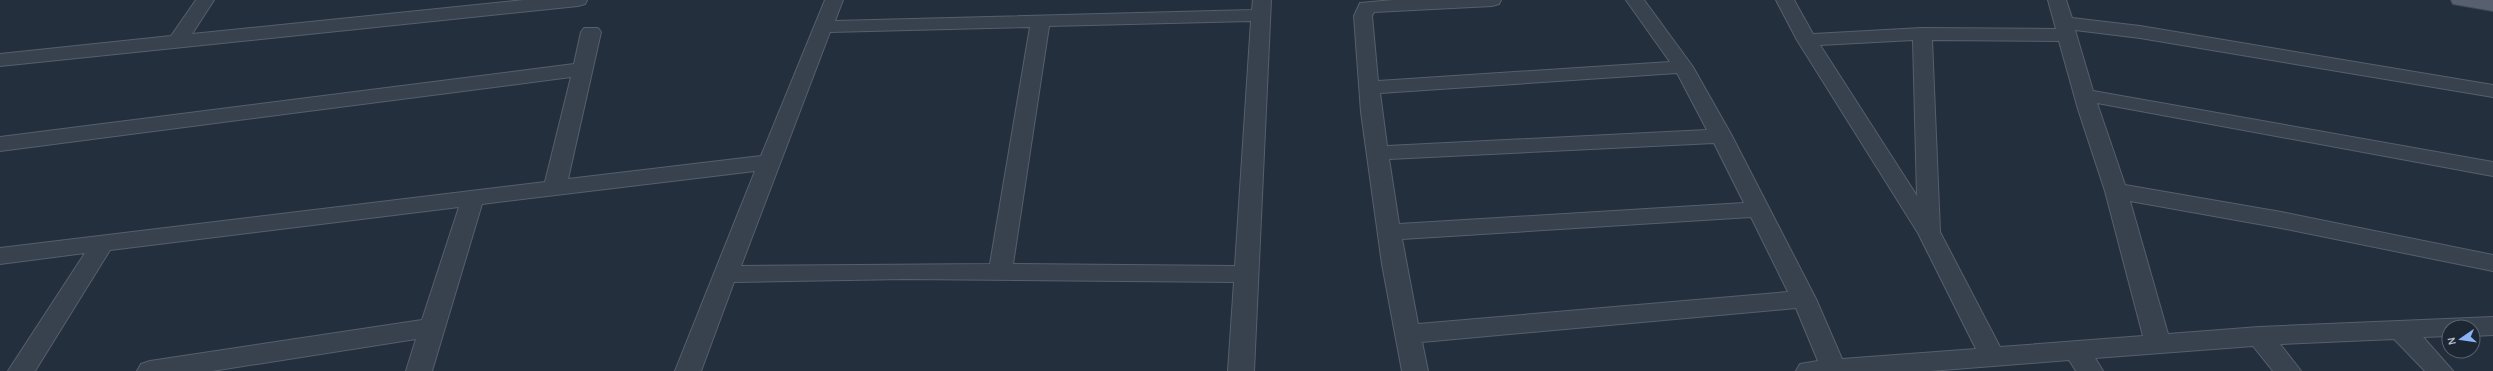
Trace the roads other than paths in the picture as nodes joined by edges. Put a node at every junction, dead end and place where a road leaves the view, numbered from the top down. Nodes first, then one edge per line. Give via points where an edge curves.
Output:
1 (205, 0) edge
2 (403, 0) edge
3 (578, 0) edge
4 (834, 0) edge
5 (1492, 0) edge
6 (1635, 0) edge
7 (1785, 0) edge
8 (2058, 0) edge
9 (2460, 0) edge
10 (1366, 4) edge
11 (2493, 5) edge
12 (1262, 7) edge
13 (393, 19) junction
14 (1040, 21) junction
15 (823, 27) junction
16 (2066, 29) junction
17 (591, 32) dead end
18 (1922, 34) junction
19 (1807, 40) junction
20 (176, 42) junction
21 (0, 60) edge
22 (1683, 67) junction
23 (583, 69) junction
24 (1369, 88) junction
25 (2493, 91) edge
26 (2084, 95) junction
27 (1720, 136) junction
28 (0, 144) edge
29 (1378, 153) junction
30 (769, 162) junction
31 (2493, 169) edge
32 (555, 188) junction
33 (2116, 191) junction
34 (473, 198) junction
35 (1758, 209) junction
36 (1390, 232) junction
37 (1929, 233) junction
38 (104, 243) junction
39 (0, 256) edge
40 (2493, 263) edge
41 (1000, 272) junction
42 (726, 274) junction
43 (1246, 274) junction
44 (1804, 299) junction
45 (2481, 326) edge
46 (2493, 326) edge
47 (432, 328) junction
48 (2441, 328) edge
49 (2401, 330) junction
50 (1408, 334) junction
51 (2259, 336) junction
52 (2158, 344) junction
53 (2075, 350) junction
54 (1992, 355) junction
55 (1890, 368) edge
56 (1834, 369) junction
57 (21, 371) edge
58 (150, 371) edge
59 (419, 371) edge
60 (688, 371) edge
61 (1241, 371) edge
62 (1415, 371) edge
63 (1809, 371) edge
64 (2090, 371) edge
65 (2288, 371) edge
66 (2440, 371) edge

1 - 20 street
2 - 13 street
3 - 13 street
4 - 15 street
5 - 10 street
6 - 22 street
7 - 19 street
8 - 16 street
9 - 11 main road
10 - 24 street via 1363,16
12 - 14 street
12 - 43 street
13 - 20 street
14 - 15 street
14 - 41 street
15 - 30 street
16 - 18 street
16 - 25 street via 2140,32
16 - 26 street
17 - 23 street
18 - 19 street
18 - 37 street
19 - 37 street
20 - 21 street
22 - 24 street
22 - 27 street
23 - 28 street
23 - 32 street
24 - 29 street
26 - 31 street
26 - 33 street
27 - 29 street
27 - 35 street
29 - 36 street
30 - 32 street
30 - 42 street
32 - 34 street
33 - 40 street via 2281,220
33 - 52 street
34 - 38 street
34 - 47 street
35 - 36 street
35 - 44 street
36 - 50 street
37 - 54 street
38 - 39 street
38 - 57 street
41 - 42 street
41 - 43 street
42 - 60 street
43 - 61 street
44 - 50 street
44 - 56 street
45 - 46 street
47 - 58 street
47 - 59 street
48 - 49 street
49 - 51 street
49 - 66 street
50 - 62 street
51 - 52 street
51 - 65 street
52 - 53 street
53 - 54 street
53 - 64 street
54 - 55 street
55 - 56 street
56 - 63 street

